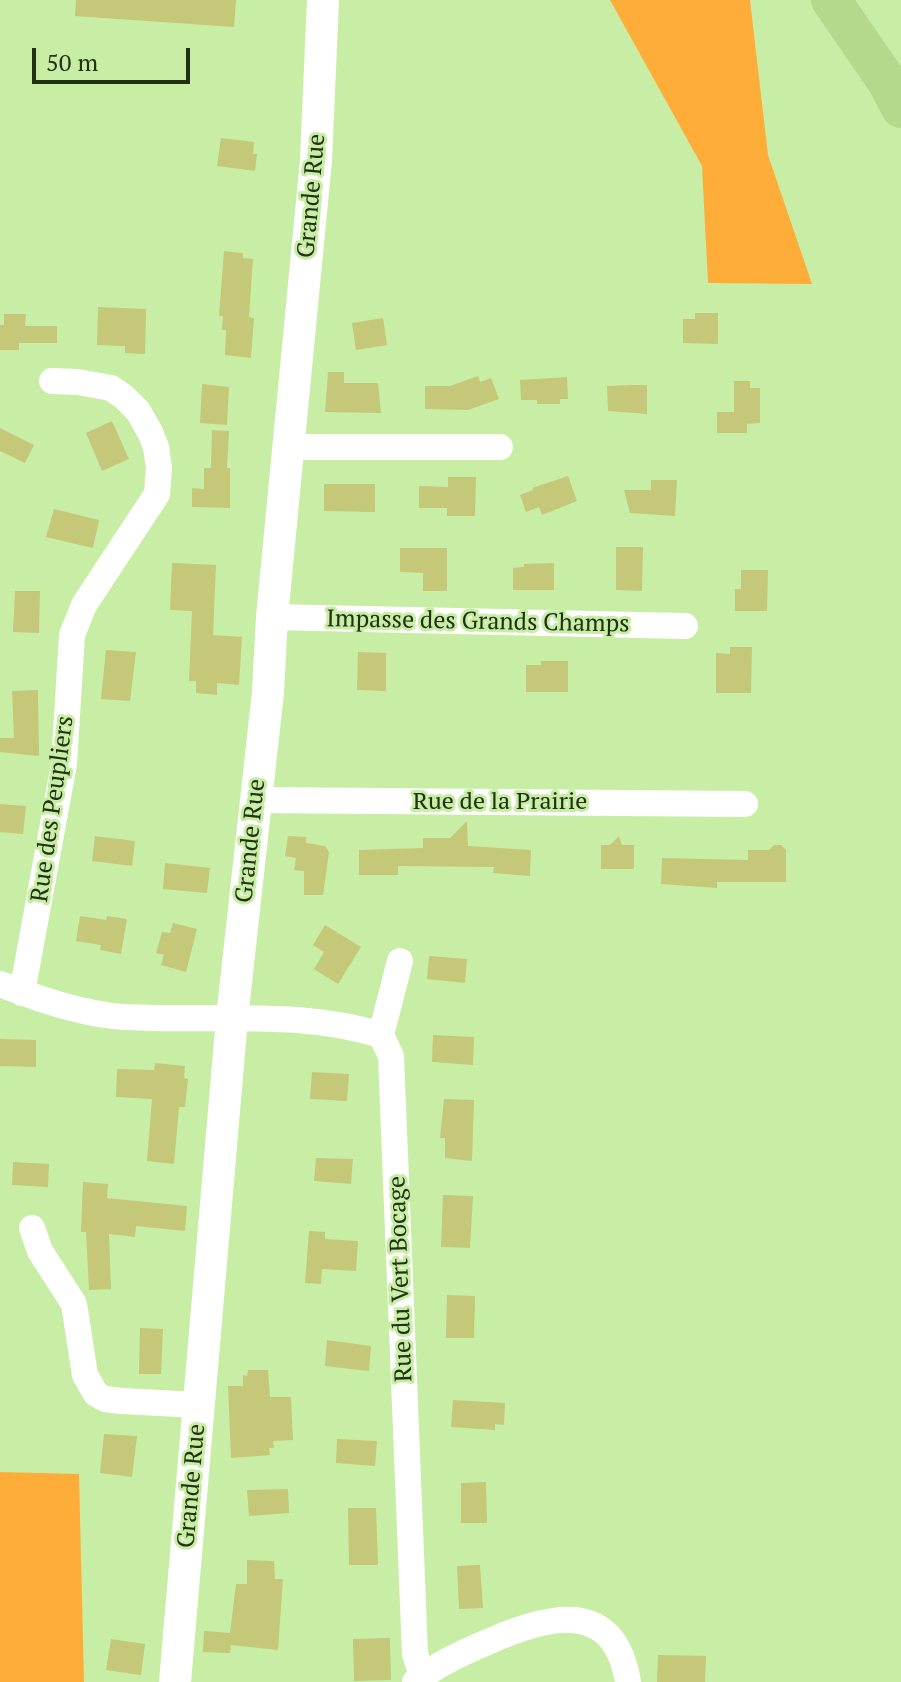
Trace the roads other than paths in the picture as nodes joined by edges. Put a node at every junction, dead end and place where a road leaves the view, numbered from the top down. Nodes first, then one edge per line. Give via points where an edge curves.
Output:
1 (323, 0) edge
2 (831, 0) edge
3 (901, 108) edge
4 (52, 381) dead end
5 (289, 447) junction
6 (500, 447) dead end
7 (272, 617) junction
8 (685, 626) dead end
9 (255, 800) junction
10 (745, 804) dead end
11 (400, 961) dead end
12 (11, 989) edge
13 (232, 1018) junction
14 (381, 1035) junction
15 (32, 1228) dead end
16 (198, 1405) junction
17 (418, 1679) edge
18 (175, 1682) edge
19 (628, 1682) edge

1 - 5 street, Grande Rue via 316,160
2 - 3 main road
4 - 12 street, Rue des Peupliers via 111,388 124,397 150,432 159,468 157,494 84,605 72,635 64,764
5 - 6 street
5 - 7 street, Grande Rue
7 - 8 street, Impasse des Grands Champs
7 - 9 street, Grande Rue
9 - 10 street, Rue de la Prairie
9 - 13 street, Grande Rue
11 - 14 street
12 - 13 street via 107,1016
13 - 14 street via 347,1024
13 - 16 street, Grande Rue
14 - 17 street, Rue du Vert Bocage via 391,1056
15 - 16 street via 40,1251 74,1304 85,1375 96,1394 122,1401
16 - 18 street, Grande Rue
17 - 19 street via 506,1634 570,1618 590,1623 612,1638

